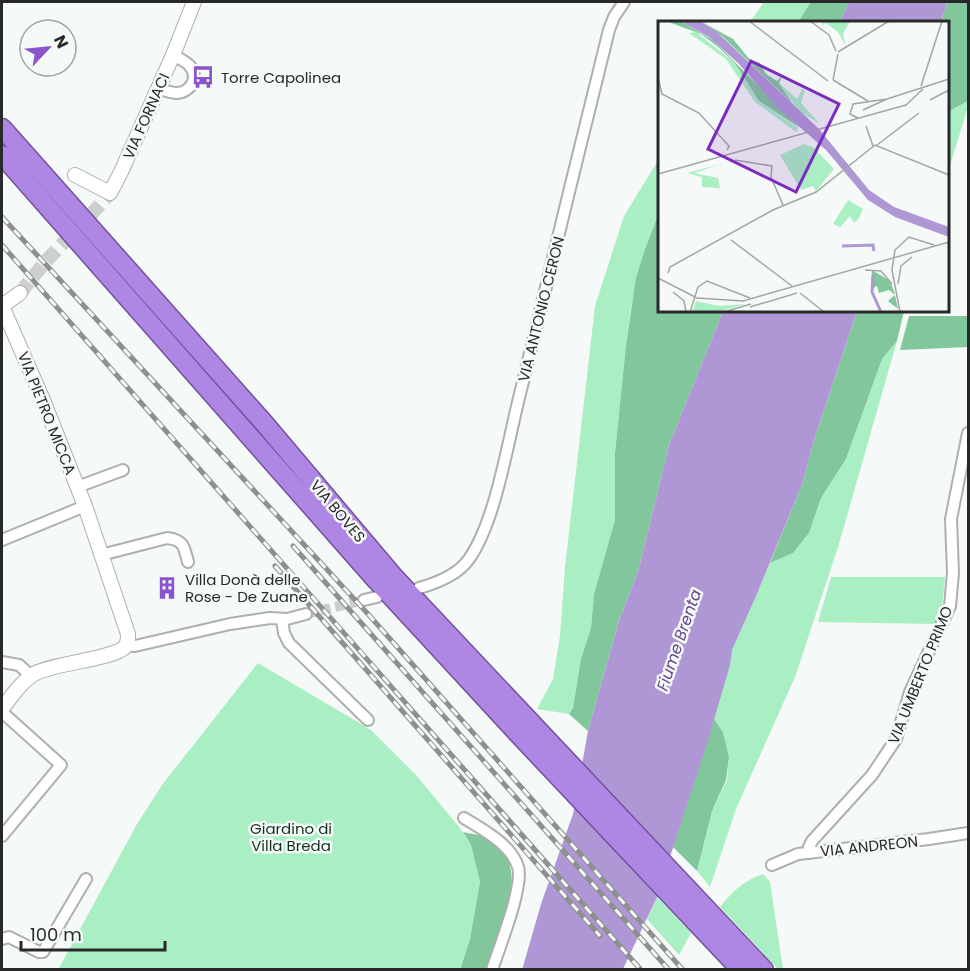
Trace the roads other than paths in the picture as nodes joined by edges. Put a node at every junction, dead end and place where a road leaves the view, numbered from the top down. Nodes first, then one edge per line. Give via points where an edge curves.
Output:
1 (194, 2) edge
2 (624, 2) edge
3 (173, 55) junction
4 (158, 88) junction
5 (2, 128) edge
6 (2, 155) edge
7 (75, 175) dead end
8 (20, 293) tunnel mouth
9 (2, 306) edge
10 (969, 433) edge
11 (123, 470) dead end
12 (77, 487) junction
13 (85, 506) junction
14 (2, 540) edge
15 (101, 555) junction
16 (188, 562) dead end
17 (419, 588) dead end
18 (377, 597) dead end
19 (364, 600) tunnel mouth
20 (306, 614) tunnel mouth
21 (282, 619) junction
22 (122, 648) junction
23 (2, 663) edge
24 (31, 676) junction
25 (2, 711) edge
26 (368, 720) dead end
27 (528, 733) junction
28 (464, 818) dead end
29 (969, 832) edge
30 (2, 836) edge
31 (810, 853) junction
32 (772, 865) dead end
33 (87, 881) dead end
34 (2, 939) edge
35 (492, 969) edge
36 (741, 969) edge
37 (764, 969) edge

1 - 3 street, VIA FORNACI
2 - 17 street, VIA ANTONIO CERON via 609,30 506,455 484,528 464,565 442,580
3 - 4 street, VIA FORNACI
3 - 4 street via 189,64 195,77 193,83 180,93
4 - 7 street, VIA FORNACI via 110,193
5 - 27 highway, VIA BOVES via 264,423
6 - 27 highway, VIA BOVES via 377,581
8 - 9 street
9 - 12 street, VIA PIETRO MICCA
10 - 31 street, VIA UMBERTO PRIMO via 951,519 950,606 910,692 897,739 872,775 812,841
11 - 12 street, VIA PIETRO MICCA
12 - 13 street, VIA PIETRO MICCA
13 - 14 street
13 - 15 street, VIA PIETRO MICCA
15 - 16 street via 167,538 177,539 183,545
15 - 22 street, VIA PIETRO MICCA via 128,634
18 - 19 street
20 - 21 street
21 - 22 street via 258,619
21 - 26 street via 289,642
22 - 24 street
23 - 24 street via 24,667
24 - 25 street
25 - 30 street via 61,765
27 - 36 highway, VIA BOVES via 612,834
27 - 37 highway, VIA BOVES
28 - 35 street via 498,840 519,867 517,892
29 - 31 street, VIA ANDREON
31 - 32 street, VIA ANDREON
33 - 34 street via 43,952 9,936

